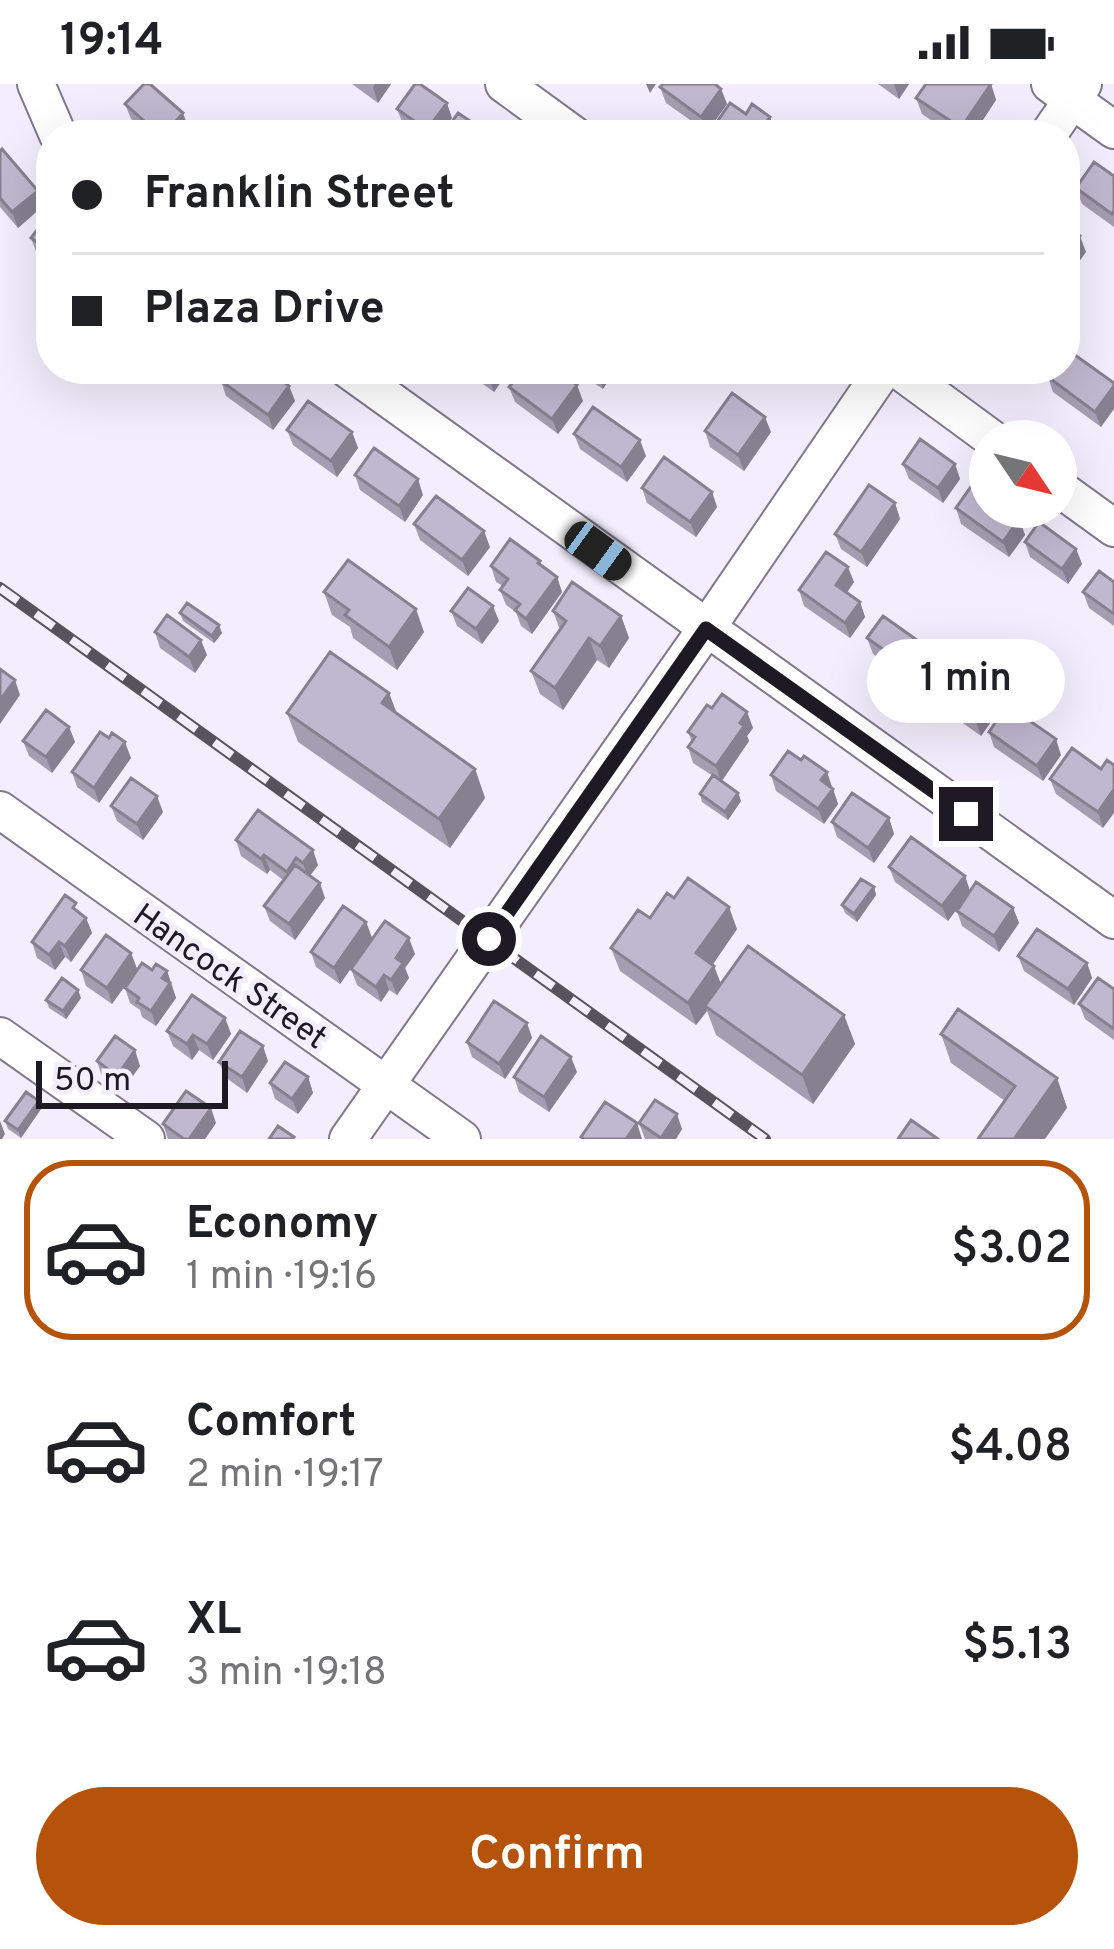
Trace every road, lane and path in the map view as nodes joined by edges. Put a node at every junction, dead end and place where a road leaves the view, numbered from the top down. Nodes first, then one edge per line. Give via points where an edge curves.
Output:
1 (36, 84) edge
2 (504, 84) edge
3 (1068, 89) edge
4 (52, 120) edge
5 (553, 120) edge
6 (1055, 120) edge
7 (1114, 130) edge
8 (367, 384) edge
9 (874, 384) edge
10 (917, 384) edge
11 (969, 422) edge
12 (1077, 501) edge
13 (1114, 528) edge
14 (706, 629) junction
15 (0, 810) edge
16 (1114, 920) edge
17 (0, 1036) edge
18 (386, 1085) junction
19 (146, 1139) edge
20 (348, 1139) edge
21 (462, 1139) edge

1 - 4 street
2 - 5 street
3 - 6 street
3 - 7 street
8 - 14 street
9 - 14 street
10 - 11 street
12 - 13 street
14 - 16 street
14 - 18 street
15 - 18 street, Hancock Street
17 - 19 street
18 - 20 street
18 - 21 street, Hancock Street

